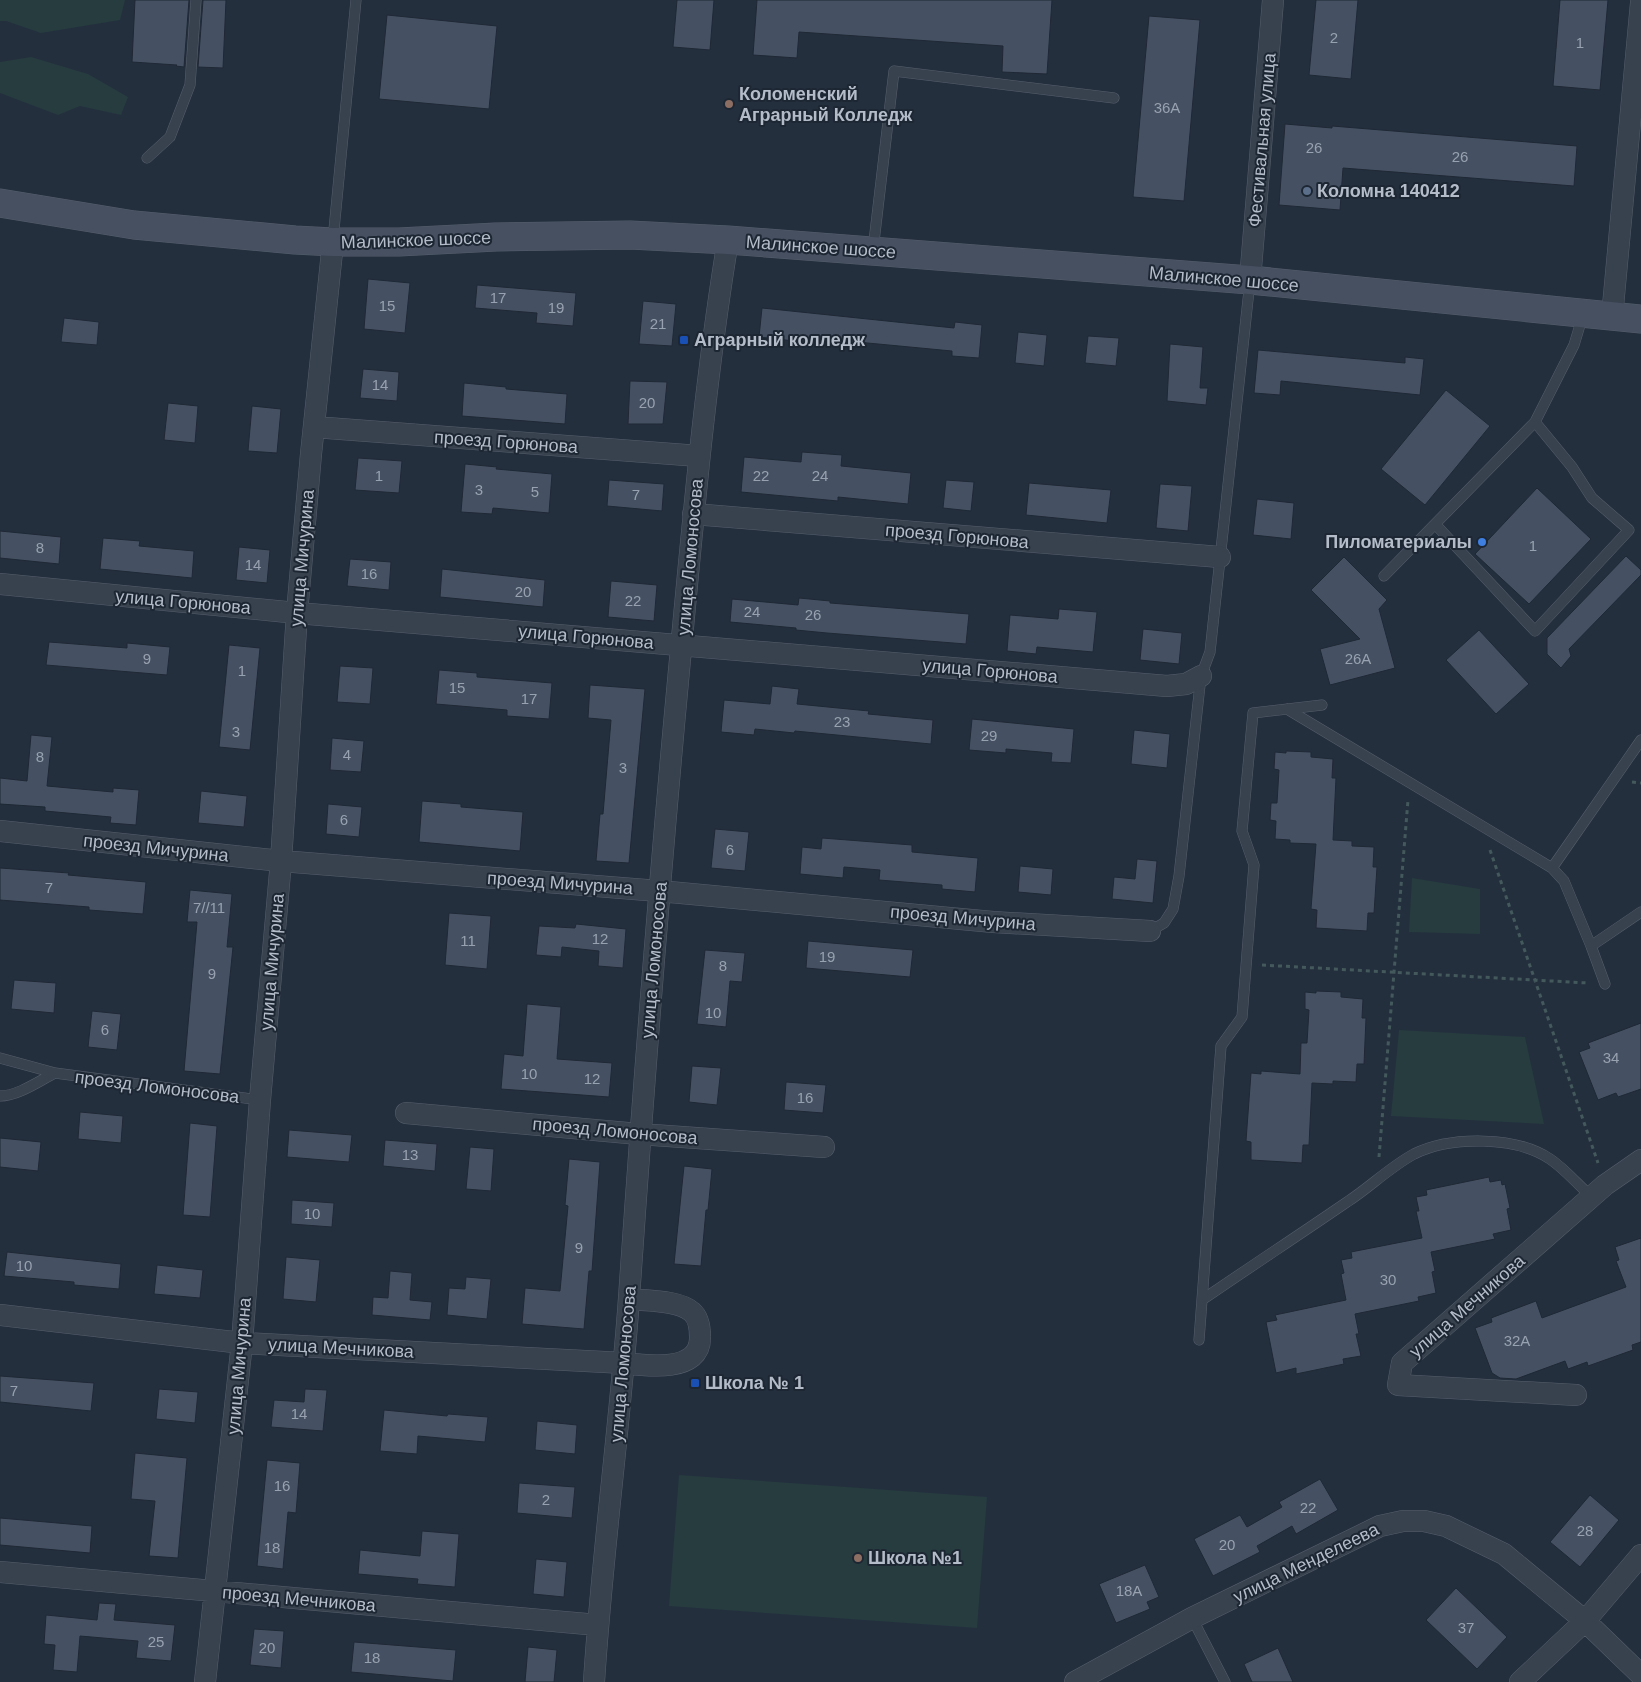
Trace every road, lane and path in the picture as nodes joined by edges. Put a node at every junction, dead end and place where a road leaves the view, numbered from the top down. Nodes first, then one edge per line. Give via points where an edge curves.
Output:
1 (196, 0) edge
2 (356, 0) edge
3 (1273, 0) edge
4 (1641, 3) edge
5 (1640, 38) edge
6 (1114, 98) dead end
7 (147, 158) dead end
8 (0, 203) edge
9 (728, 240) junction
10 (333, 242) junction
11 (873, 251) junction
12 (1250, 280) junction
13 (1583, 314) junction
14 (1612, 317) junction
15 (1641, 319) edge
16 (1536, 422) junction
17 (314, 427) junction
18 (699, 456) junction
19 (694, 514) junction
20 (1435, 524) junction
21 (1220, 557) junction
22 (1384, 576) dead end
23 (0, 584) edge
24 (297, 613) junction
25 (682, 645) junction
26 (1201, 676) junction
27 (1322, 705) dead end
28 (1287, 709) junction
29 (1641, 740) edge
30 (1409, 782) junction
31 (1482, 825) junction
32 (0, 831) edge
33 (281, 861) junction
34 (1552, 868) junction
35 (659, 891) junction
36 (1641, 912) edge
37 (1150, 930) joint
38 (1591, 946) junction
39 (1246, 964) junction
40 (1394, 972) junction
41 (1535, 980) junction
42 (1605, 984) joint
43 (0, 1058) edge
44 (54, 1073) junction
45 (0, 1096) edge
46 (260, 1100) junction
47 (406, 1113) dead end
48 (640, 1134) junction
49 (824, 1147) dead end
50 (1641, 1160) edge
51 (1378, 1180) junction
52 (1599, 1191) junction
53 (629, 1299) junction
54 (1202, 1300) junction
55 (0, 1315) edge
56 (1199, 1340) dead end
57 (242, 1343) junction
58 (624, 1363) junction
59 (1576, 1395) dead end
60 (1641, 1555) edge
61 (0, 1572) edge
62 (216, 1592) junction
63 (1192, 1618) junction
64 (1585, 1622) junction
65 (598, 1625) junction
66 (1641, 1675) edge
67 (205, 1682) edge
68 (594, 1682) edge
69 (1075, 1682) edge
70 (1225, 1682) edge
71 (1520, 1682) edge

1 - 7 lane via 190,85 170,137
2 - 10 lane
3 - 12 street, Фестивальная улица
4 - 5 street
5 - 14 street
6 - 11 lane via 894,71
8 - 10 main road, Малинское шоссе via 134,225
9 - 10 main road, Малинское шоссе via 630,236
9 - 11 main road, Малинское шоссе
9 - 18 street, улица Ломоносова via 714,324
10 - 17 street, улица Мичурина
11 - 12 main road, Малинское шоссе
12 - 13 main road, Малинское шоссе
12 - 21 lane
13 - 14 main road, Малинское шоссе
13 - 16 lane via 1574,345
14 - 15 main road, Малинское шоссе
16 - 20 lane
16 - 20 lane via 1592,498 1629,530 1536,631
17 - 18 street, проезд Горюнова
17 - 24 street, улица Мичурина
18 - 19 street, улица Ломоносова
19 - 21 street, проезд Горюнова
19 - 25 street, улица Ломоносова
20 - 22 lane
21 - 26 lane via 1210,652
23 - 24 street, улица Горюнова
24 - 25 street, улица Горюнова
24 - 33 street, улица Мичурина
25 - 26 street, улица Горюнова via 1167,686 1186,684
25 - 35 street, улица Ломоносова
26 - 37 lane via 1173,909 1164,923
27 - 28 lane
28 - 30 lane
28 - 39 lane via 1252,712 1242,832 1254,865
29 - 34 lane
30 - 31 lane
30 - 40 path
31 - 34 lane
31 - 41 path
32 - 33 street, проезд Мичурина
33 - 35 street, проезд Мичурина
33 - 46 street, улица Мичурина
34 - 38 lane via 1564,881
35 - 37 street, проезд Мичурина via 993,922
35 - 48 street, улица Ломоносова
36 - 38 lane
38 - 42 lane
39 - 40 path
39 - 54 lane via 1242,1017 1221,1046
40 - 41 path
40 - 51 path
41 - 42 path
41 - 52 path
43 - 44 lane, проезд Ломоносова
44 - 45 lane, проезд Ломоносова via 21,1090
44 - 46 lane, проезд Ломоносова
46 - 57 street, улица Мичурина
47 - 48 street, проезд Ломоносова
48 - 49 street, проезд Ломоносова
48 - 53 street, улица Ломоносова
50 - 52 street, улица Мечникова
51 - 52 lane via 1416,1153 1447,1144 1485,1141 1530,1149
51 - 54 lane
52 - 59 street, улица Мечникова via 1402,1363 1398,1385
53 - 58 street, улица Ломоносова
53 - 58 street via 680,1305 692,1312 700,1324 701,1339 697,1351 684,1362 650,1366
54 - 56 lane
55 - 57 street, улица Мечникова
57 - 58 street, улица Мечникова
57 - 62 street, улица Мичурина
58 - 65 street, улица Ломоносова
60 - 64 street
61 - 62 street, проезд Мечникова
62 - 65 street, проезд Мечникова
62 - 67 street, улица Мичурина
63 - 64 street, улица Менделеева via 1380,1526 1424,1521 1446,1526 1504,1554
63 - 69 street, улица Менделеева
63 - 70 lane
64 - 66 street, улица Менделеева
64 - 71 street
65 - 68 street, улица Ломоносова

